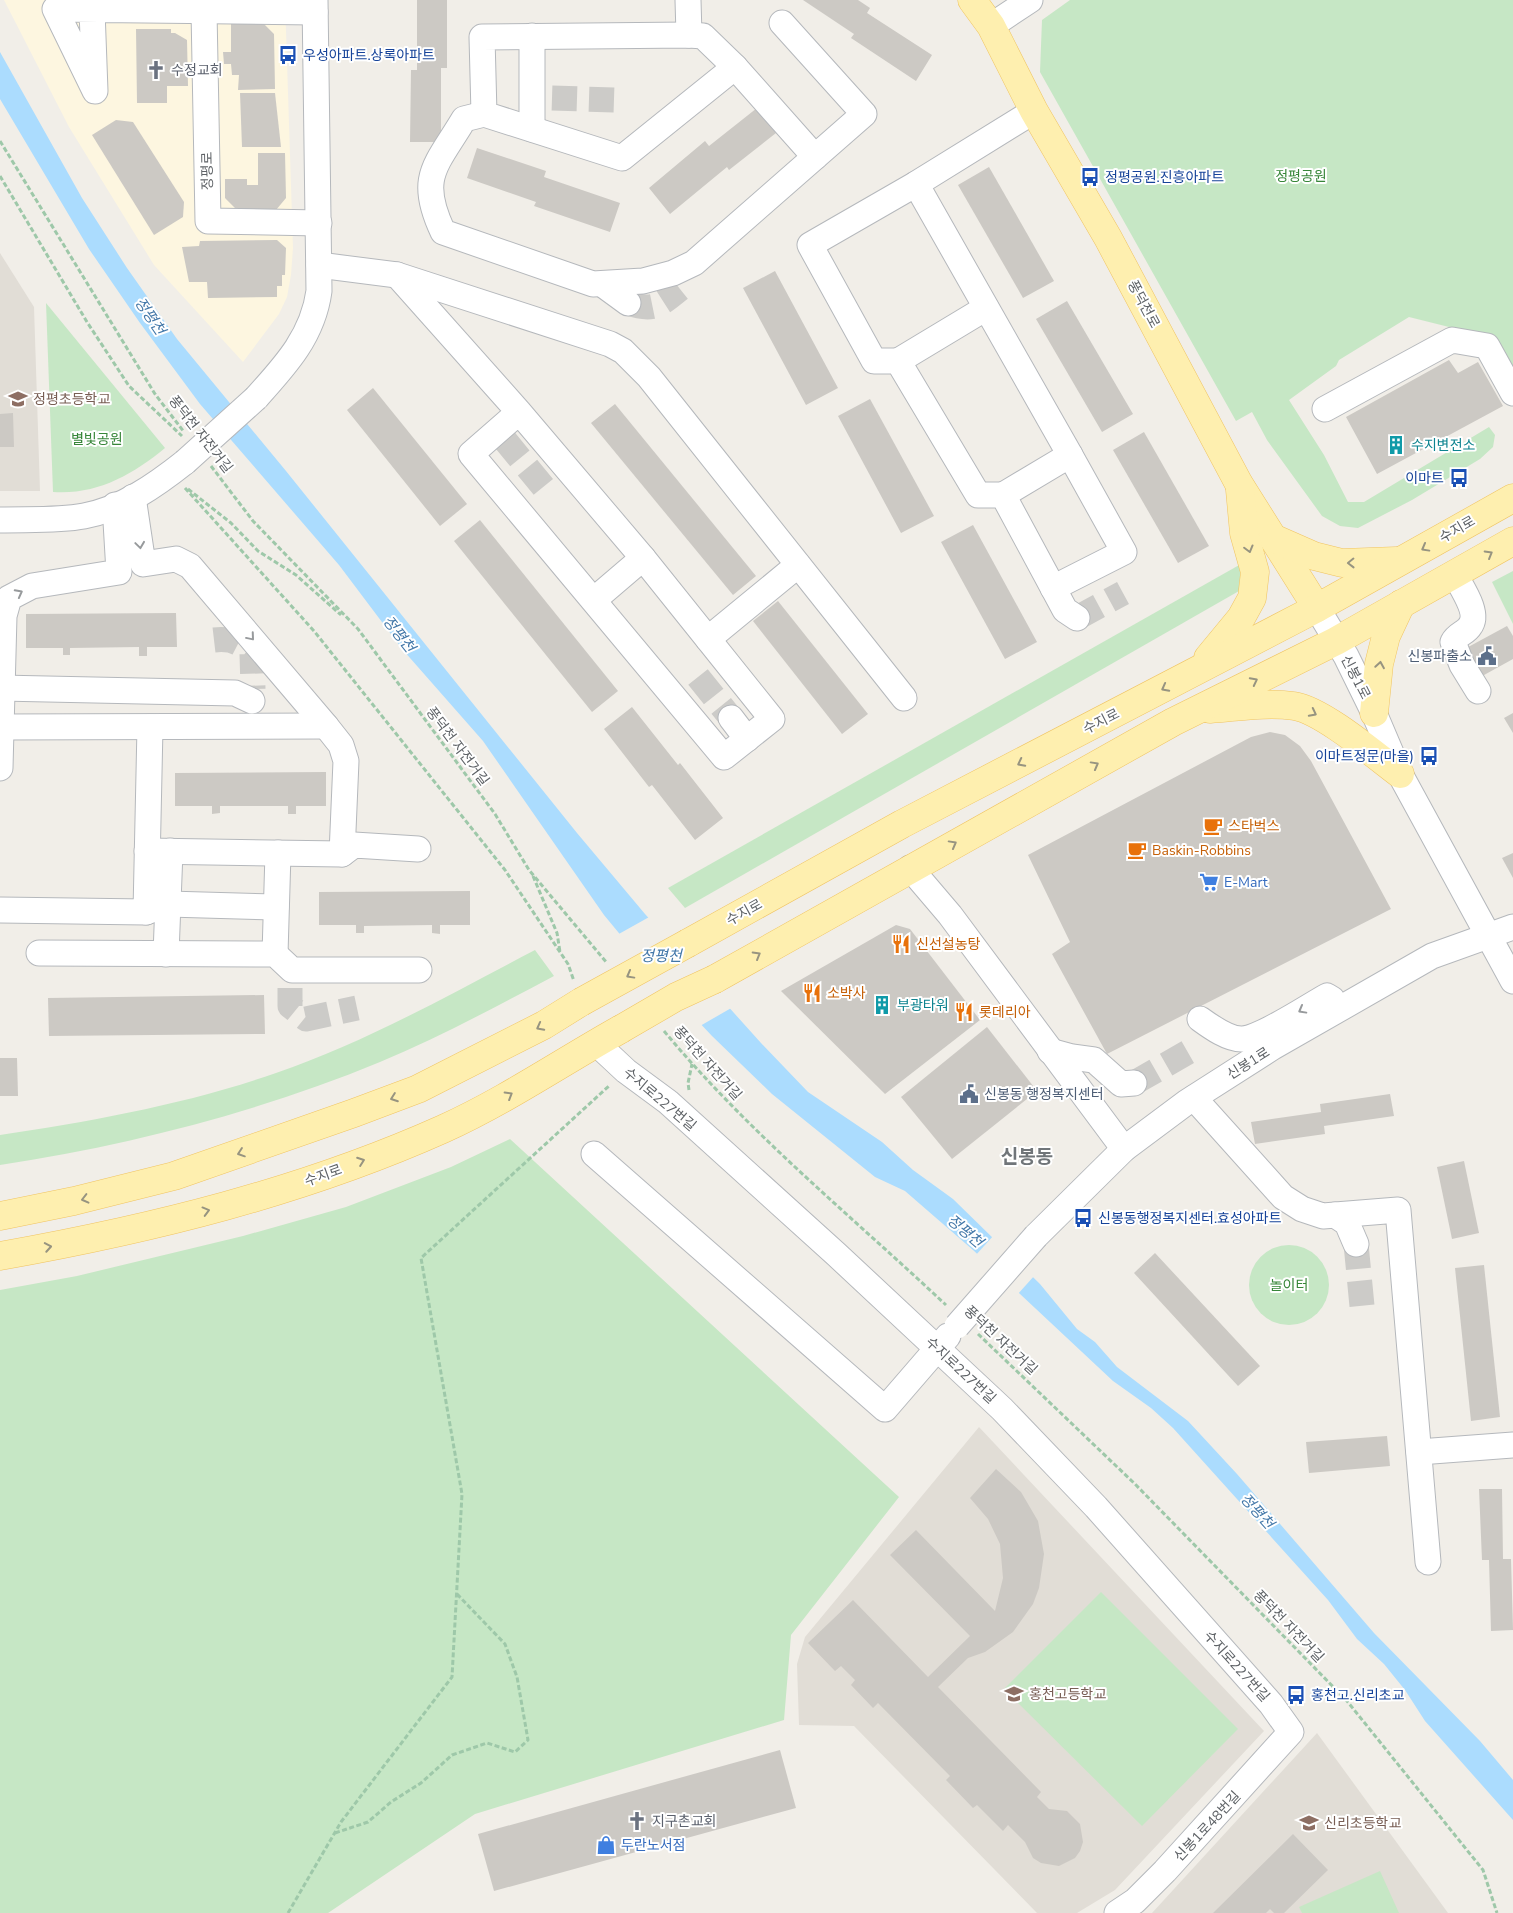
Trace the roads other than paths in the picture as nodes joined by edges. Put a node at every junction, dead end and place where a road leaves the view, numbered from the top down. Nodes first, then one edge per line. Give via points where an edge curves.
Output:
1 (688, 0) edge
2 (972, 0) edge
3 (1030, 0) edge
4 (315, 6) edge
5 (92, 10) dead end
6 (204, 11) junction
7 (782, 23) dead end
8 (991, 26) junction
9 (689, 35) junction
10 (532, 36) junction
11 (735, 67) junction
12 (1034, 111) junction
13 (484, 114) junction
14 (532, 129) junction
15 (815, 157) junction
16 (916, 184) junction
17 (319, 222) junction
18 (319, 266) junction
19 (397, 275) junction
20 (602, 284) junction
21 (628, 303) tunnel mouth
22 (986, 308) junction
23 (898, 361) junction
24 (1513, 393) edge
25 (1325, 409) dead end
26 (519, 412) junction
27 (1070, 455) junction
28 (1239, 484) junction
29 (1003, 495) junction
30 (1513, 498) edge
31 (124, 501) junction
32 (0, 520) edge
33 (1273, 538) junction
34 (1513, 541) edge
35 (643, 558) junction
36 (1400, 561) junction
37 (798, 564) junction
38 (1455, 574) junction
39 (1053, 588) junction
40 (595, 599) junction
41 (1401, 604) junction
42 (1317, 608) junction
43 (1077, 618) dead end
44 (708, 639) junction
45 (1336, 641) junction
46 (1194, 672) junction
47 (1, 688) edge
48 (1478, 691) dead end
49 (904, 698) dead end
50 (1196, 711) junction
51 (1374, 713) junction
52 (731, 718) tunnel mouth
53 (250, 726) junction
54 (326, 726) junction
55 (1, 727) edge
56 (150, 727) junction
57 (747, 739) junction
58 (0, 768) edge
59 (1400, 774) junction
60 (418, 849) dead end
61 (159, 851) junction
62 (278, 853) junction
63 (342, 854) junction
64 (910, 868) junction
65 (276, 907) junction
66 (157, 908) junction
67 (0, 910) edge
68 (1513, 927) edge
69 (1489, 934) junction
70 (39, 952) dead end
71 (166, 954) junction
72 (419, 970) dead end
73 (286, 971) junction
74 (1513, 981) edge
75 (1346, 1005) junction
76 (1200, 1020) dead end
77 (596, 1043) junction
78 (1050, 1051) junction
79 (1134, 1083) dead end
80 (1194, 1098) junction
81 (1124, 1148) junction
82 (594, 1154) dead end
83 (1335, 1215) junction
84 (0, 1216) edge
85 (1356, 1244) tunnel mouth
86 (0, 1256) edge
87 (938, 1348) junction
88 (1513, 1445) edge
89 (1418, 1452) junction
90 (1428, 1562) dead end
91 (1291, 1732) joint
92 (1117, 1913) edge

1 - 9 street
2 - 8 main road, 풍덕천로
3 - 8 street
4 - 6 street
4 - 17 street
5 - 6 street
6 - 17 street, 정평로 via 208,221
7 - 15 street via 864,114
8 - 12 main road, 풍덕천로
9 - 10 street
9 - 11 street via 704,36
10 - 13 street via 482,37
10 - 14 street via 542,99
11 - 14 street via 622,158
11 - 15 street
12 - 16 street
12 - 28 main road, 풍덕천로 via 1108,238
13 - 14 street
13 - 20 street via 464,119 430,181 430,199 443,232 593,284
15 - 20 street via 694,263 643,281
16 - 22 street
16 - 23 street via 810,245 874,361
17 - 18 street
18 - 19 street
18 - 31 street, bridge via 317,306 304,340 294,354 256,398 188,455
19 - 26 street
19 - 37 street via 623,351 649,378
20 - 21 street
22 - 23 street
22 - 27 street
23 - 29 street via 978,495
24 - 25 street via 1487,346 1452,340
26 - 35 street
26 - 40 street via 500,436 472,454
27 - 29 street
27 - 39 street via 1124,552
28 - 33 main road, 풍덕천로
28 -> 46 main road via 1244,533 1255,572 1252,598 1232,630
29 - 39 street
30 -> 36 main road, 수지로
31 - 32 street via 103,511 68,518
47 -> 31 street via 4,616 9,598 32,586 119,572
31 -> 54 street via 143,564 176,559 190,566
36 -> 33 main road via 1342,563 1314,556
33 - 42 main road, 풍덕천로
38 -> 34 main road
35 - 40 street
35 - 44 street
36 - 42 main road, 수지로
37 - 44 street
37 - 49 street
38 - 41 main road
38 - 48 street via 1472,611 1472,623 1453,642
39 - 43 street via 1065,610
40 - 57 street via 724,757
41 - 45 main road
51 -> 41 main road via 1379,664 1386,636
42 - 45 street, 신봉1로
42 - 46 main road, 수지로
44 - 57 street via 772,719
50 -> 45 main road
45 - 51 street, 신봉1로
46 -> 84 main road, 수지로, bridge via 902,824 536,1029 418,1089 174,1176
47 - 53 street via 252,695
47 - 55 street
50 -> 59 main road via 1270,704 1296,706 1334,726
64 -> 50 main road
51 - 59 street, 신봉1로
52 - 57 street
53 - 54 street
53 - 56 street
54 - 63 street via 341,745 346,761
55 - 56 street
55 - 58 street
56 - 61 street
59 - 69 street, 신봉1로
60 - 63 street via 354,844
61 - 62 street
61 - 66 street
62 - 63 street
62 - 65 street
77 -> 64 main road, 수지로, bridge
64 - 78 street via 950,915
65 - 66 street
65 - 73 street
66 - 67 street
66 - 71 street
68 - 69 street, 신봉1로
69 - 74 street, 신봉1로
69 - 75 street, 신봉1로 via 1432,956
70 - 71 street
71 - 73 street
72 - 73 street
75 -> 76 street via 1327,996 1242,1040
75 - 80 street, 신봉1로
86 -> 77 main road, 수지로 via 175,1220 266,1195 328,1173 443,1129 501,1100
77 - 87 street, 수지로227번길 via 626,1071 668,1102
78 - 79 street via 1094,1060 1121,1084
78 - 81 street
80 - 81 street, 신봉1로
80 - 83 street via 1283,1197 1312,1214
81 - 87 street, 신봉1로, bridge via 1036,1236
82 - 87 street via 885,1408
83 - 85 street via 1347,1223
83 - 89 street via 1398,1210
87 - 91 street, 수지로227번길 via 1096,1507 1271,1704
88 - 89 street
89 - 90 street
91 - 92 street, 신봉1로48번길 via 1165,1871 1135,1901

